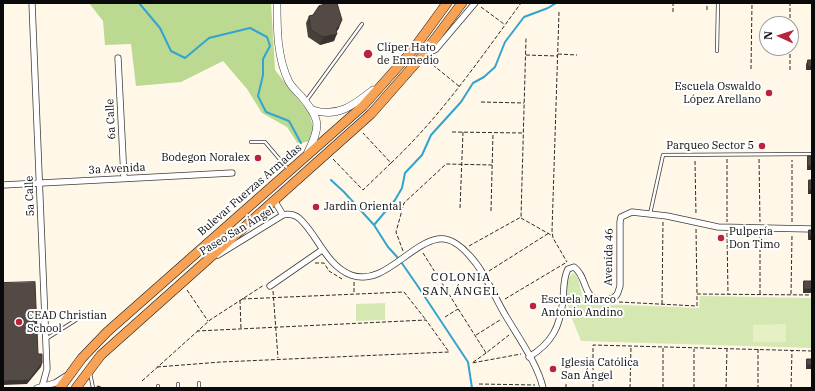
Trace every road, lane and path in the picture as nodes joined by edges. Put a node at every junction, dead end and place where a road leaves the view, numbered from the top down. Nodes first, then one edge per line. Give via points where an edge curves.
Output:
1 (32, 3) edge
2 (277, 3) edge
3 (447, 3) edge
4 (462, 3) edge
5 (475, 3) edge
6 (521, 3) edge
7 (673, 3) edge
8 (707, 3) edge
9 (718, 3) edge
10 (752, 3) edge
11 (790, 3) edge
12 (707, 10) dead end
13 (559, 12) dead end
14 (673, 12) dead end
15 (790, 16) edge
16 (362, 24) dead end
17 (505, 25) junction
18 (526, 38) dead end
19 (717, 52) dead end
20 (557, 54) junction
21 (526, 55) junction
22 (578, 55) dead end
23 (422, 56) junction
24 (557, 56) junction
25 (790, 56) edge
26 (118, 58) dead end
27 (751, 69) dead end
28 (790, 70) dead end
29 (383, 83) junction
30 (460, 88) junction
31 (306, 102) junction
32 (481, 102) dead end
33 (524, 102) junction
34 (313, 110) junction
35 (357, 127) junction
36 (452, 132) dead end
37 (464, 132) junction
38 (493, 133) junction
39 (523, 133) junction
40 (250, 142) dead end
41 (328, 153) junction
42 (812, 154) edge
43 (304, 158) junction
44 (391, 163) junction
45 (462, 164) junction
46 (492, 165) junction
47 (289, 171) junction
48 (232, 173) dead end
49 (124, 178) junction
50 (39, 183) junction
51 (3, 185) edge
52 (274, 200) junction
53 (460, 208) dead end
54 (491, 211) dead end
55 (650, 214) junction
56 (284, 215) junction
57 (664, 216) junction
58 (521, 217) junction
59 (812, 229) edge
60 (549, 233) junction
61 (553, 235) junction
62 (418, 248) junction
63 (322, 250) junction
64 (463, 250) junction
65 (406, 256) junction
66 (567, 261) junction
67 (312, 263) dead end
68 (201, 265) junction
69 (571, 267) junction
70 (483, 274) junction
71 (354, 276) junction
72 (342, 279) dead end
73 (181, 282) junction
74 (271, 286) joint
75 (354, 293) junction
76 (812, 295) edge
77 (274, 297) junction
78 (614, 298) junction
79 (240, 300) junction
80 (499, 303) junction
81 (662, 305) junction
82 (458, 309) junction
83 (506, 316) junction
84 (445, 317) dead end
85 (76, 320) dead end
86 (426, 320) junction
87 (208, 321) junction
88 (276, 328) junction
89 (241, 330) junction
90 (197, 331) junction
91 (514, 331) junction
92 (475, 335) junction
93 (46, 339) junction
94 (631, 346) junction
95 (663, 347) junction
96 (694, 348) junction
97 (727, 348) junction
98 (758, 349) junction
99 (792, 350) junction
100 (812, 351) edge
101 (486, 353) junction
102 (528, 355) junction
103 (278, 359) junction
104 (157, 367) junction
105 (89, 369) junction
106 (69, 374) junction
107 (142, 381) dead end
108 (566, 382) dead end
109 (199, 383) dead end
110 (479, 384) dead end
111 (508, 385) junction
112 (40, 387) edge
113 (542, 387) edge
114 (60, 388) edge
115 (76, 388) edge
116 (93, 388) edge
117 (199, 388) edge
118 (508, 388) edge
119 (566, 388) edge
120 (593, 388) edge
121 (630, 388) edge
122 (663, 388) edge
123 (694, 388) edge
124 (726, 388) edge
125 (758, 388) edge
126 (791, 388) edge

1 - 50 street, 5a Calle
2 - 31 street via 280,55 289,82
3 - 29 highway, Bulevar Fuerzas Armadas via 412,50
4 - 23 highway, Bulevar Fuerzas Armadas
5 - 17 path
5 - 23 street via 436,49
6 - 17 path
7 - 14 path
8 - 12 path
9 - 19 lane
10 - 27 path
11 - 15 path
13 - 20 path
16 - 31 lane
17 - 30 path
18 - 21 path
20 - 22 path
20 - 24 path
21 - 24 path
21 - 33 path
23 - 30 path
23 - 35 highway, Bulevar Fuerzas Armadas
24 - 61 path
25 - 28 path
26 - 49 street, 6a Calle
29 - 34 street via 349,109 328,113
29 - 43 highway, Bulevar Fuerzas Armadas via 363,106
30 - 44 path
31 - 34 street
32 - 33 path
33 - 39 path
34 - 43 street via 317,131
35 - 41 highway, Bulevar Fuerzas Armadas
35 - 44 path
36 - 37 path
37 - 38 path
37 - 45 path
38 - 39 path
38 - 46 path
39 - 58 path
40 - 47 lane via 265,142
41 - 44 path via 363,190
41 - 52 highway, Bulevar Fuerzas Armadas
42 - 55 lane via 663,156
43 - 47 highway, Bulevar Fuerzas Armadas
45 - 46 path
45 - 53 path
45 - 65 path via 446,164 404,203 396,232
46 - 54 path
47 - 106 highway, Bulevar Fuerzas Armadas via 107,332
48 - 49 street, 3a Avenida
49 - 50 street, 3a Avenida
50 - 51 street, 3a Avenida
50 - 93 street, 5a Calle
52 - 56 street, Paseo San Ángel
52 - 68 highway, Bulevar Fuerzas Armadas
55 - 57 street, Avenida 46
55 - 78 street, Avenida 46 via 632,212 621,217 620,286
56 - 63 street, Paseo San Ángel via 290,214 300,219
56 - 68 street, Paseo San Ángel
57 - 59 street, Avenida 46 via 718,227
57 - 81 path
58 - 60 path
58 - 64 path
60 - 61 path
60 - 70 path
61 - 66 path
62 - 64 street via 432,240 440,239
62 - 65 street
62 - 82 path
63 - 71 street, Paseo San Ángel via 343,272
63 - 74 street
64 - 70 street
65 - 71 street via 389,268 369,277
66 - 69 path
66 - 80 path
67 - 72 path via 324,263
68 - 73 highway, Bulevar Fuerzas Armadas
69 - 78 street, Avenida 46 via 578,270 593,298
69 - 102 street via 564,278 563,301 555,330 544,348
70 - 80 street
71 - 75 path
73 - 87 path
73 - 105 highway, Bulevar Fuerzas Armadas
74 - 77 path
75 - 77 path
75 - 86 path via 404,292
76 - 81 path via 697,294 697,306
77 - 79 path
77 - 88 path
78 - 81 path via 620,303
79 - 87 path
79 - 89 path
80 - 83 street
82 - 84 path
82 - 92 path
83 - 91 street
83 - 92 path
85 - 93 lane
86 - 88 path
86 - 103 path via 449,352
87 - 90 path
88 - 89 path
88 - 103 path
89 - 90 path
90 - 104 path
91 - 101 path
91 - 102 street
92 - 101 path
93 - 112 street, 5a Calle via 47,369
94 - 95 path
94 - 120 path via 593,345
94 - 121 path
95 - 96 path
95 - 122 path
96 - 97 path
96 - 123 path
97 - 98 path
97 - 124 path
98 - 99 path
98 - 125 path
99 - 100 path
99 - 126 path
101 - 102 path via 472,363
102 - 113 street
103 - 104 path
104 - 107 path
105 - 115 highway, Bulevar Fuerzas Armadas
105 - 116 lane
106 - 112 street via 55,383
106 - 114 highway, Bulevar Fuerzas Armadas
108 - 119 path
109 - 117 lane
110 - 111 path
111 - 113 path
111 - 118 path

